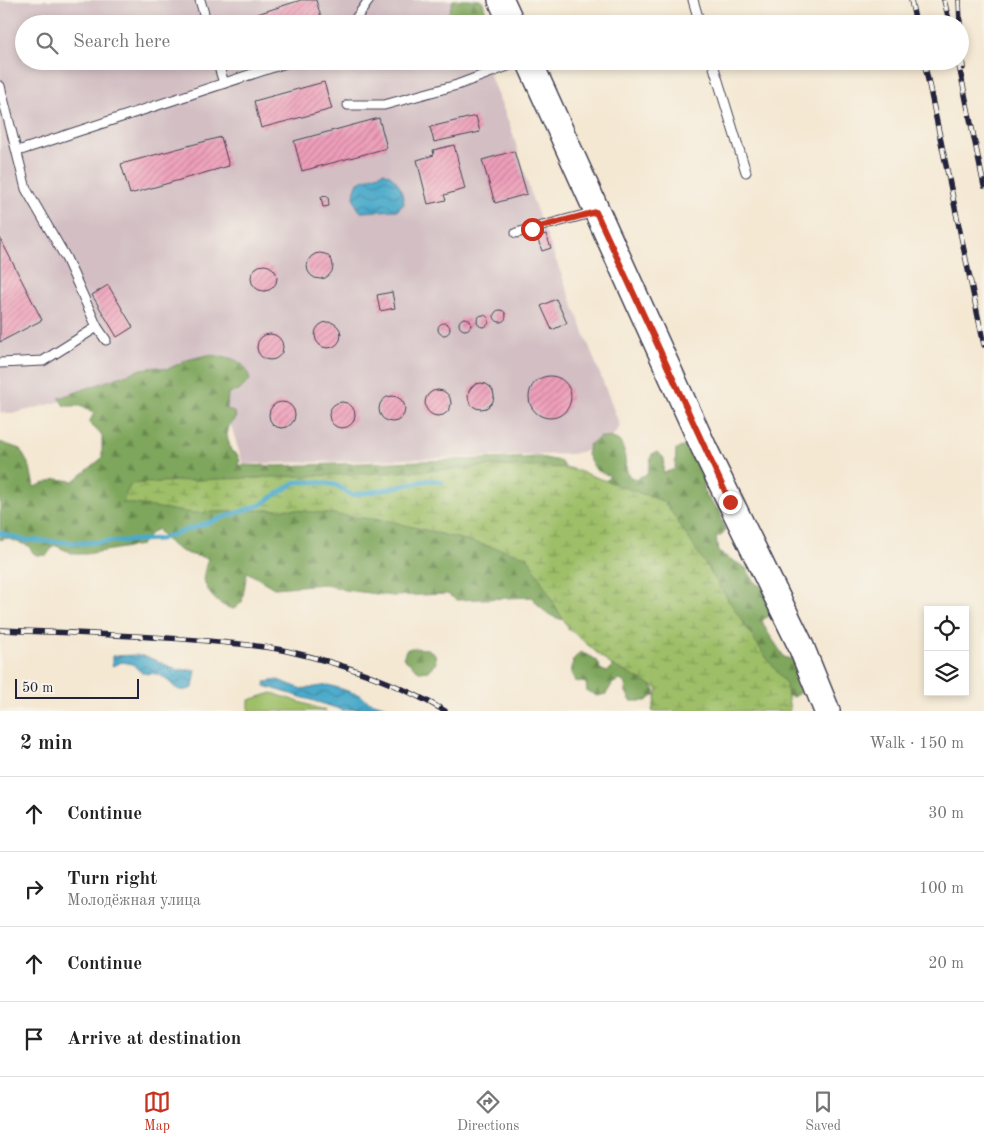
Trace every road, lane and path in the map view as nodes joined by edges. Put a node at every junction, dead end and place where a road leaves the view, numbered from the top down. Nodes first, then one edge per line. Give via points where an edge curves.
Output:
1 (200, 0) edge
2 (369, 0) edge
3 (501, 0) edge
4 (693, 0) edge
5 (204, 15) edge
6 (358, 15) edge
7 (508, 15) edge
8 (697, 15) edge
9 (220, 70) edge
10 (264, 70) edge
11 (497, 70) edge
12 (533, 70) edge
13 (715, 70) edge
14 (224, 83) junction
15 (0, 86) edge
16 (348, 106) dead end
17 (18, 150) junction
18 (746, 172) dead end
19 (596, 212) junction
20 (516, 233) dead end
21 (97, 327) junction
22 (106, 340) dead end
23 (0, 363) edge
24 (827, 711) edge

1 - 5 lane
2 - 6 lane
3 - 7 street
4 - 8 lane
9 - 14 lane
10 - 14 lane
11 - 16 lane via 384,105
12 - 19 street
13 - 18 lane
14 - 17 lane
15 - 17 lane
17 - 21 lane via 26,188 66,258
19 - 20 lane
19 - 24 street via 704,448 800,644
21 - 22 lane
21 - 23 lane via 43,361

